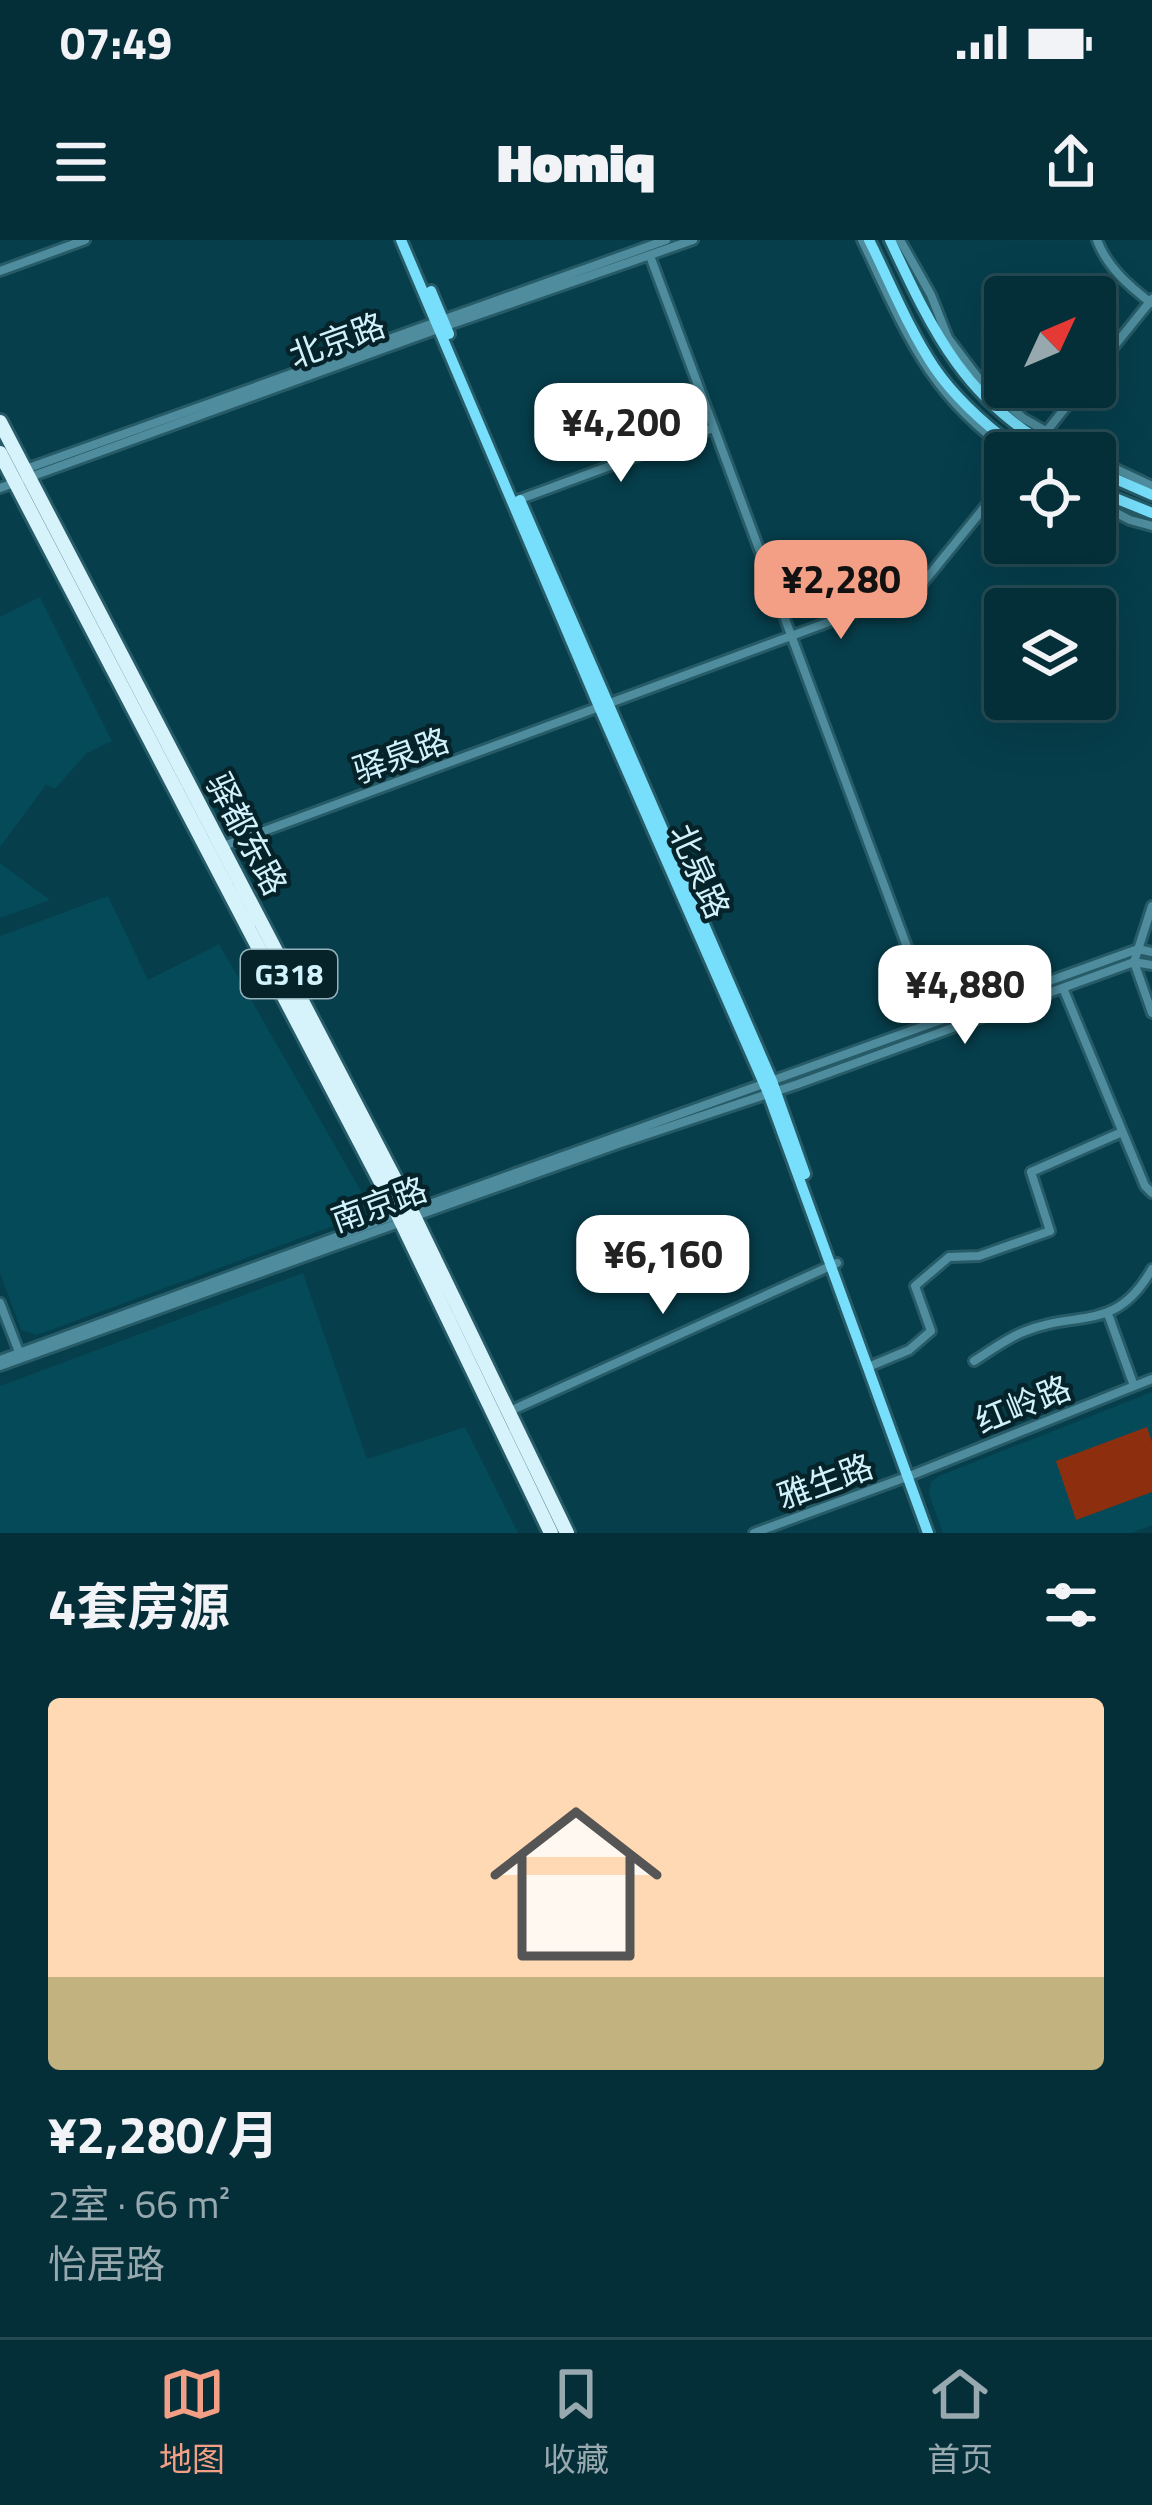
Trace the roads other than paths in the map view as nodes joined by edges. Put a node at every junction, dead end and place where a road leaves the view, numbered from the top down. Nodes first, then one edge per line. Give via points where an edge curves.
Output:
1 (85, 240) edge
2 (405, 240) edge
3 (666, 240) edge
4 (693, 240) edge
5 (865, 240) edge
6 (890, 240) edge
7 (900, 240) edge
8 (1096, 240) edge
9 (650, 256) junction
10 (0, 271) edge
11 (1151, 302) edge
12 (441, 324) junction
13 (1116, 344) edge
14 (1065, 408) edge
15 (0, 422) edge
16 (712, 428) junction
17 (985, 432) edge
18 (1000, 432) edge
19 (1029, 432) edge
20 (1036, 432) edge
21 (1045, 432) edge
22 (0, 453) edge
23 (1116, 470) edge
24 (1116, 477) edge
25 (13, 478) edge
26 (1152, 490) edge
27 (1116, 498) edge
28 (516, 500) junction
29 (984, 508) edge
30 (1116, 513) edge
31 (1152, 513) edge
32 (1152, 526) edge
33 (790, 638) junction
34 (604, 707) junction
35 (216, 849) junction
36 (1152, 906) edge
37 (1138, 949) junction
38 (1152, 952) edge
39 (1134, 962) junction
40 (1152, 965) edge
41 (1063, 988) junction
42 (1152, 1013) edge
43 (935, 1022) junction
44 (770, 1087) junction
45 (1122, 1132) junction
46 (1152, 1192) edge
47 (406, 1216) junction
48 (834, 1264) junction
49 (1152, 1269) edge
50 (0, 1303) edge
51 (1108, 1314) junction
52 (20, 1356) junction
53 (974, 1360) dead end
54 (0, 1363) edge
55 (873, 1365) junction
56 (1152, 1378) edge
57 (1134, 1385) junction
58 (508, 1412) junction
59 (910, 1476) junction
60 (551, 1533) edge
61 (567, 1533) edge
62 (754, 1533) edge
63 (931, 1533) edge

1 - 10 street
2 - 12 main road, 北泉路
3 - 12 street, 北京路
4 - 9 street, 北京路
5 - 17 street via 911,344
5 - 18 main road via 936,369
6 - 19 main road via 959,370
7 - 20 street via 963,361
8 - 11 street via 1126,284
9 - 12 street, 北京路
9 - 16 street
11 - 13 street
12 - 25 street, 北京路
12 - 28 main road, 北泉路
14 - 21 street
15 - 25 highway, 驿都东路 / G318
16 - 28 street
16 - 33 street
22 - 25 highway, 驿都东路 / G318
23 - 26 street
24 - 26 main road
25 - 35 highway, 驿都东路 / G318
27 - 31 main road
28 - 34 main road, 北泉路
29 - 33 street, 驿泉路 via 919,589
30 - 32 street
33 - 34 street, 驿泉路
33 - 43 street
34 - 35 street, 驿泉路
34 - 44 main road, 北泉路
35 - 47 highway, 驿都东路 / G318
36 - 37 street
37 - 38 street
37 - 39 street
37 - 43 street
39 - 40 street
39 - 41 street
39 - 42 street
41 - 44 street
41 - 45 street
43 - 44 street
44 - 47 street, 南京路
44 - 48 main road, 北泉路
45 - 46 street
45 - 55 street via 1030,1172 1050,1231 979,1256 949,1256 915,1286 931,1331
47 - 52 street, 南京路
47 - 58 highway, 驿都东路 / G318
47 - 60 highway, 驿都东路 / G318
48 - 55 main road, 北泉路
48 - 58 street
48 - 59 main road, 北泉路
49 - 51 street via 1140,1291
50 - 52 street
51 - 53 street via 1024,1331
51 - 57 street
52 - 54 street
55 - 59 main road, 北泉路
56 - 57 street, 红岭路
57 - 59 street, 红岭路
58 - 61 highway, 驿都东路 / G318
59 - 62 street, 雅生路
59 - 63 main road, 北泉路

